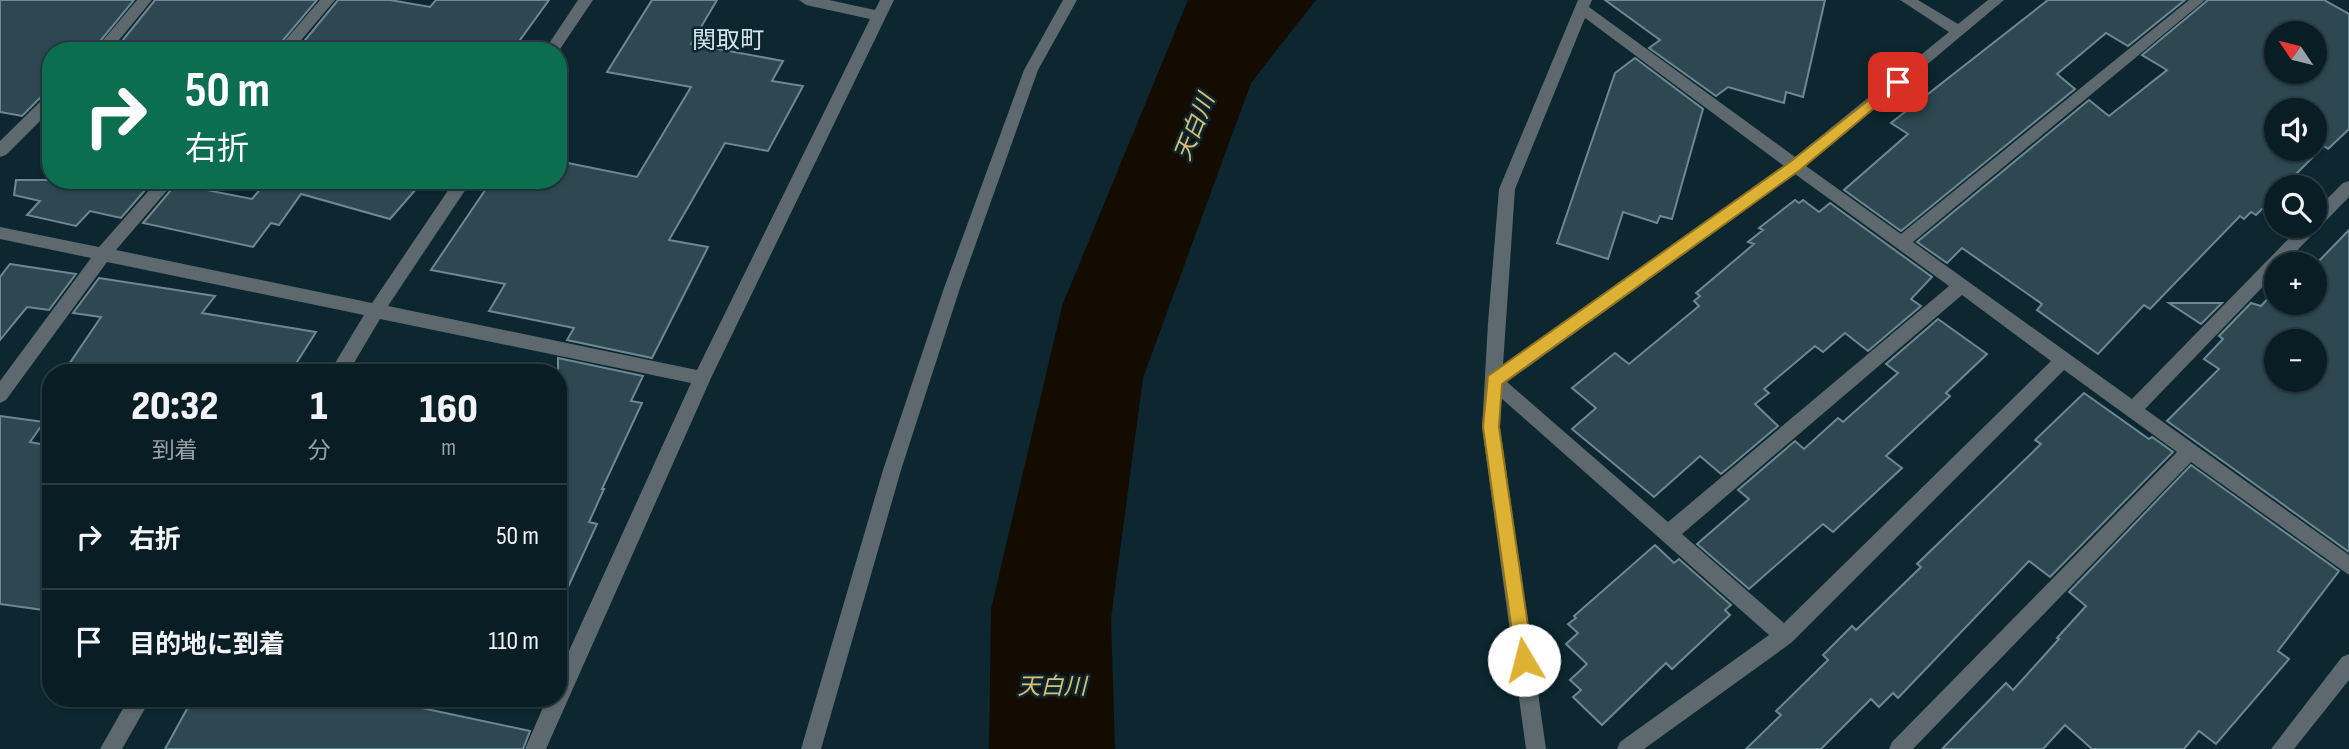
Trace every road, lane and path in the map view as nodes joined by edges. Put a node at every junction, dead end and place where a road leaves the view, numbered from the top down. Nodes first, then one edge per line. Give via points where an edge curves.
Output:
1 (145, 0) edge
2 (328, 0) edge
3 (586, 0) edge
4 (806, 0) edge
5 (1070, 0) edge
6 (1907, 0) edge
7 (1997, 0) edge
8 (2198, 0) edge
9 (1584, 4) edge
10 (883, 8) edge
11 (1959, 31) junction
12 (109, 42) edge
13 (291, 42) edge
14 (557, 42) edge
15 (42, 109) edge
16 (0, 151) edge
17 (1795, 166) junction
18 (2349, 187) edge
19 (160, 189) edge
20 (458, 189) edge
21 (2327, 210) edge
22 (0, 233) edge
23 (2299, 238) edge
24 (1901, 243) junction
25 (103, 254) junction
26 (1961, 286) junction
27 (376, 310) junction
28 (2063, 360) junction
29 (343, 364) edge
30 (702, 378) junction
31 (1494, 381) junction
32 (0, 395) edge
33 (2133, 410) junction
34 (2190, 451) junction
35 (1668, 534) junction
36 (2349, 566) edge
37 (1784, 636) junction
38 (2349, 664) edge
39 (567, 680) edge
40 (136, 707) edge
41 (555, 707) edge
42 (110, 749) edge
43 (536, 749) edge
44 (810, 749) edge
45 (1536, 749) edge
46 (1627, 749) edge
47 (1899, 749) edge
48 (2281, 749) edge

1 - 12 street
2 - 13 street
3 - 14 street
4 - 10 street
5 - 44 street via 1031,70 951,288
6 - 11 street
7 - 11 street
8 - 24 street
9 - 17 street
9 - 31 street via 1507,189
10 - 30 street
11 - 17 street
15 - 16 street
17 - 24 street
17 - 31 street
18 - 21 street
19 - 25 street
20 - 27 street
22 - 25 street
23 - 33 street
24 - 26 street
25 - 27 street
25 - 32 street
26 - 28 street
26 - 35 street
27 - 29 street
27 - 30 street
28 - 33 street
28 - 37 street
30 - 39 street
31 - 35 street
31 - 45 street via 1491,427
33 - 34 street
34 - 36 street
34 - 47 street
35 - 37 street
37 - 46 street
38 - 48 street
40 - 42 street
41 - 43 street

